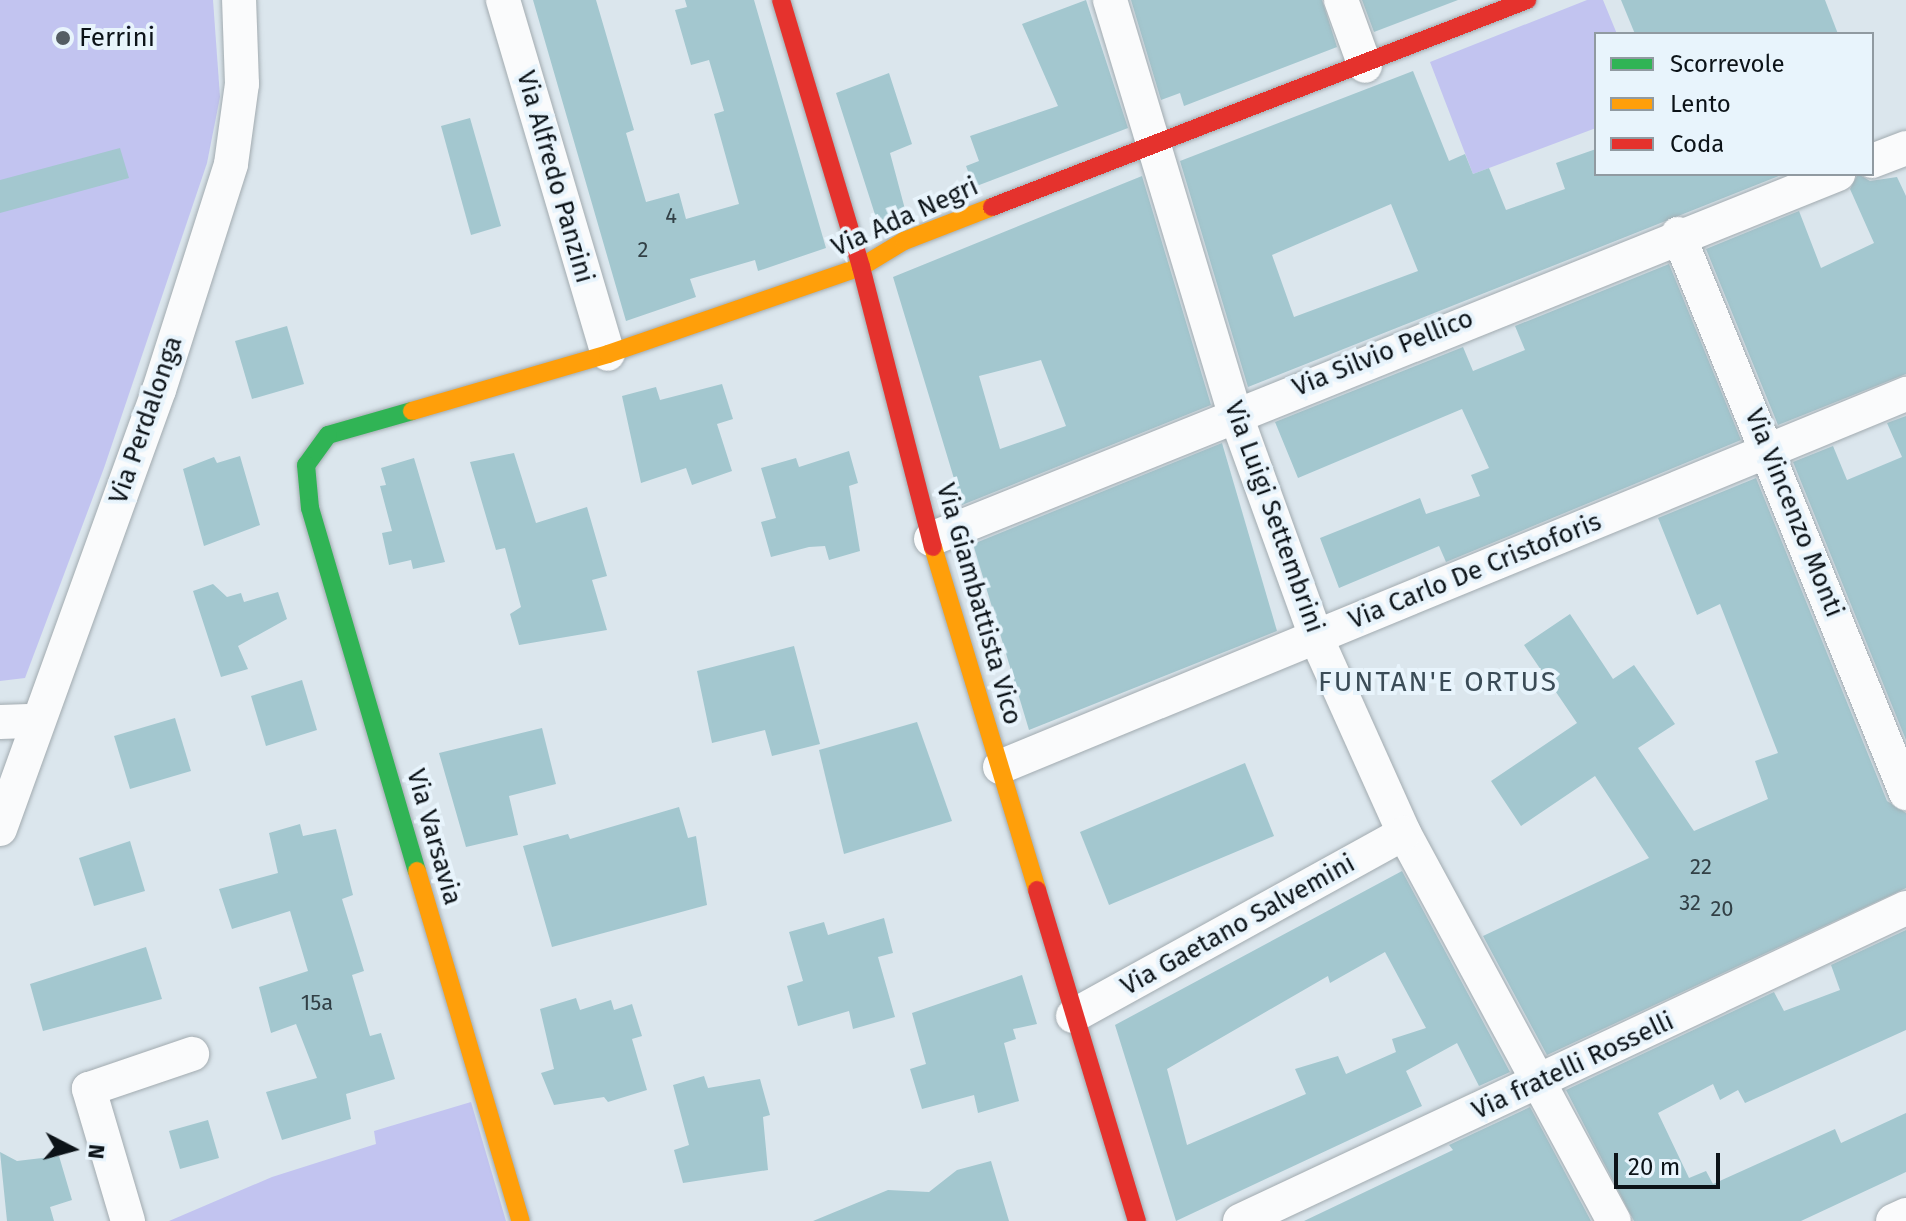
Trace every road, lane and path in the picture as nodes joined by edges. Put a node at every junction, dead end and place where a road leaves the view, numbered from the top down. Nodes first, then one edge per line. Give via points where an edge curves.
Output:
1 (239, 0) edge
2 (503, 0) edge
3 (781, 0) edge
4 (1110, 0) edge
5 (1341, 0) edge
6 (1527, 0) edge
7 (1365, 66) junction
8 (1152, 144) junction
9 (1833, 176) edge
10 (1678, 234) junction
11 (861, 267) junction
12 (608, 354) junction
13 (1906, 394) edge
14 (1235, 413) junction
15 (1770, 449) junction
16 (306, 465) joint
17 (931, 539) junction
18 (1316, 637) junction
19 (36, 721) junction
20 (0, 722) edge
21 (1000, 767) junction
22 (1906, 793) edge
23 (0, 829) edge
24 (1404, 833) junction
25 (1906, 908) edge
26 (1073, 1016) junction
27 (192, 1054) dead end
28 (1539, 1082) junction
29 (1906, 1215) edge
30 (128, 1221) edge
31 (521, 1221) edge
32 (1137, 1221) edge
33 (1240, 1221) edge
34 (1614, 1221) edge
35 (1893, 1221) edge

1 - 19 street, Via Perdalonga via 242,84 231,164 159,390
2 - 12 street, Via Alfredo Panzini
3 - 11 street, Via Giambattista Vico
4 - 8 street, Via Luigi Settembrini
5 - 7 street
6 - 7 street, Via Ada Negri
7 - 8 street, Via Ada Negri
8 - 11 street, Via Ada Negri via 904,241
8 - 14 street, Via Luigi Settembrini
9 - 10 street, Via Silvio Pellico
10 - 14 street, Via Silvio Pellico
10 - 15 street, Via Vincenzo Monti
11 - 12 street, Via Ada Negri
11 - 17 street, Via Giambattista Vico
12 - 16 street, Via Ada Negri via 328,435
13 - 15 street, Via Carlo De Cristoforis
14 - 17 street, Via Silvio Pellico
14 - 18 street, Via Luigi Settembrini
15 - 18 street, Via Carlo De Cristoforis
15 - 22 street, Via Vincenzo Monti
16 - 31 street, Via Varsavia via 310,508
17 - 21 street, Via Giambattista Vico
18 - 21 street, Via Carlo De Cristoforis
18 - 24 street, Via Luigi Settembrini
19 - 20 street
19 - 23 street, Via Perdalonga
21 - 26 street, Via Giambattista Vico
24 - 26 street, Via Gaetano Salvemini
24 - 28 street, Via Luigi Settembrini
25 - 28 street, Via fratelli Rosselli
26 - 32 street, Via Giambattista Vico
27 - 30 street via 89,1089
28 - 33 street, Via fratelli Rosselli
28 - 34 street, Via Luigi Settembrini
29 - 35 street

